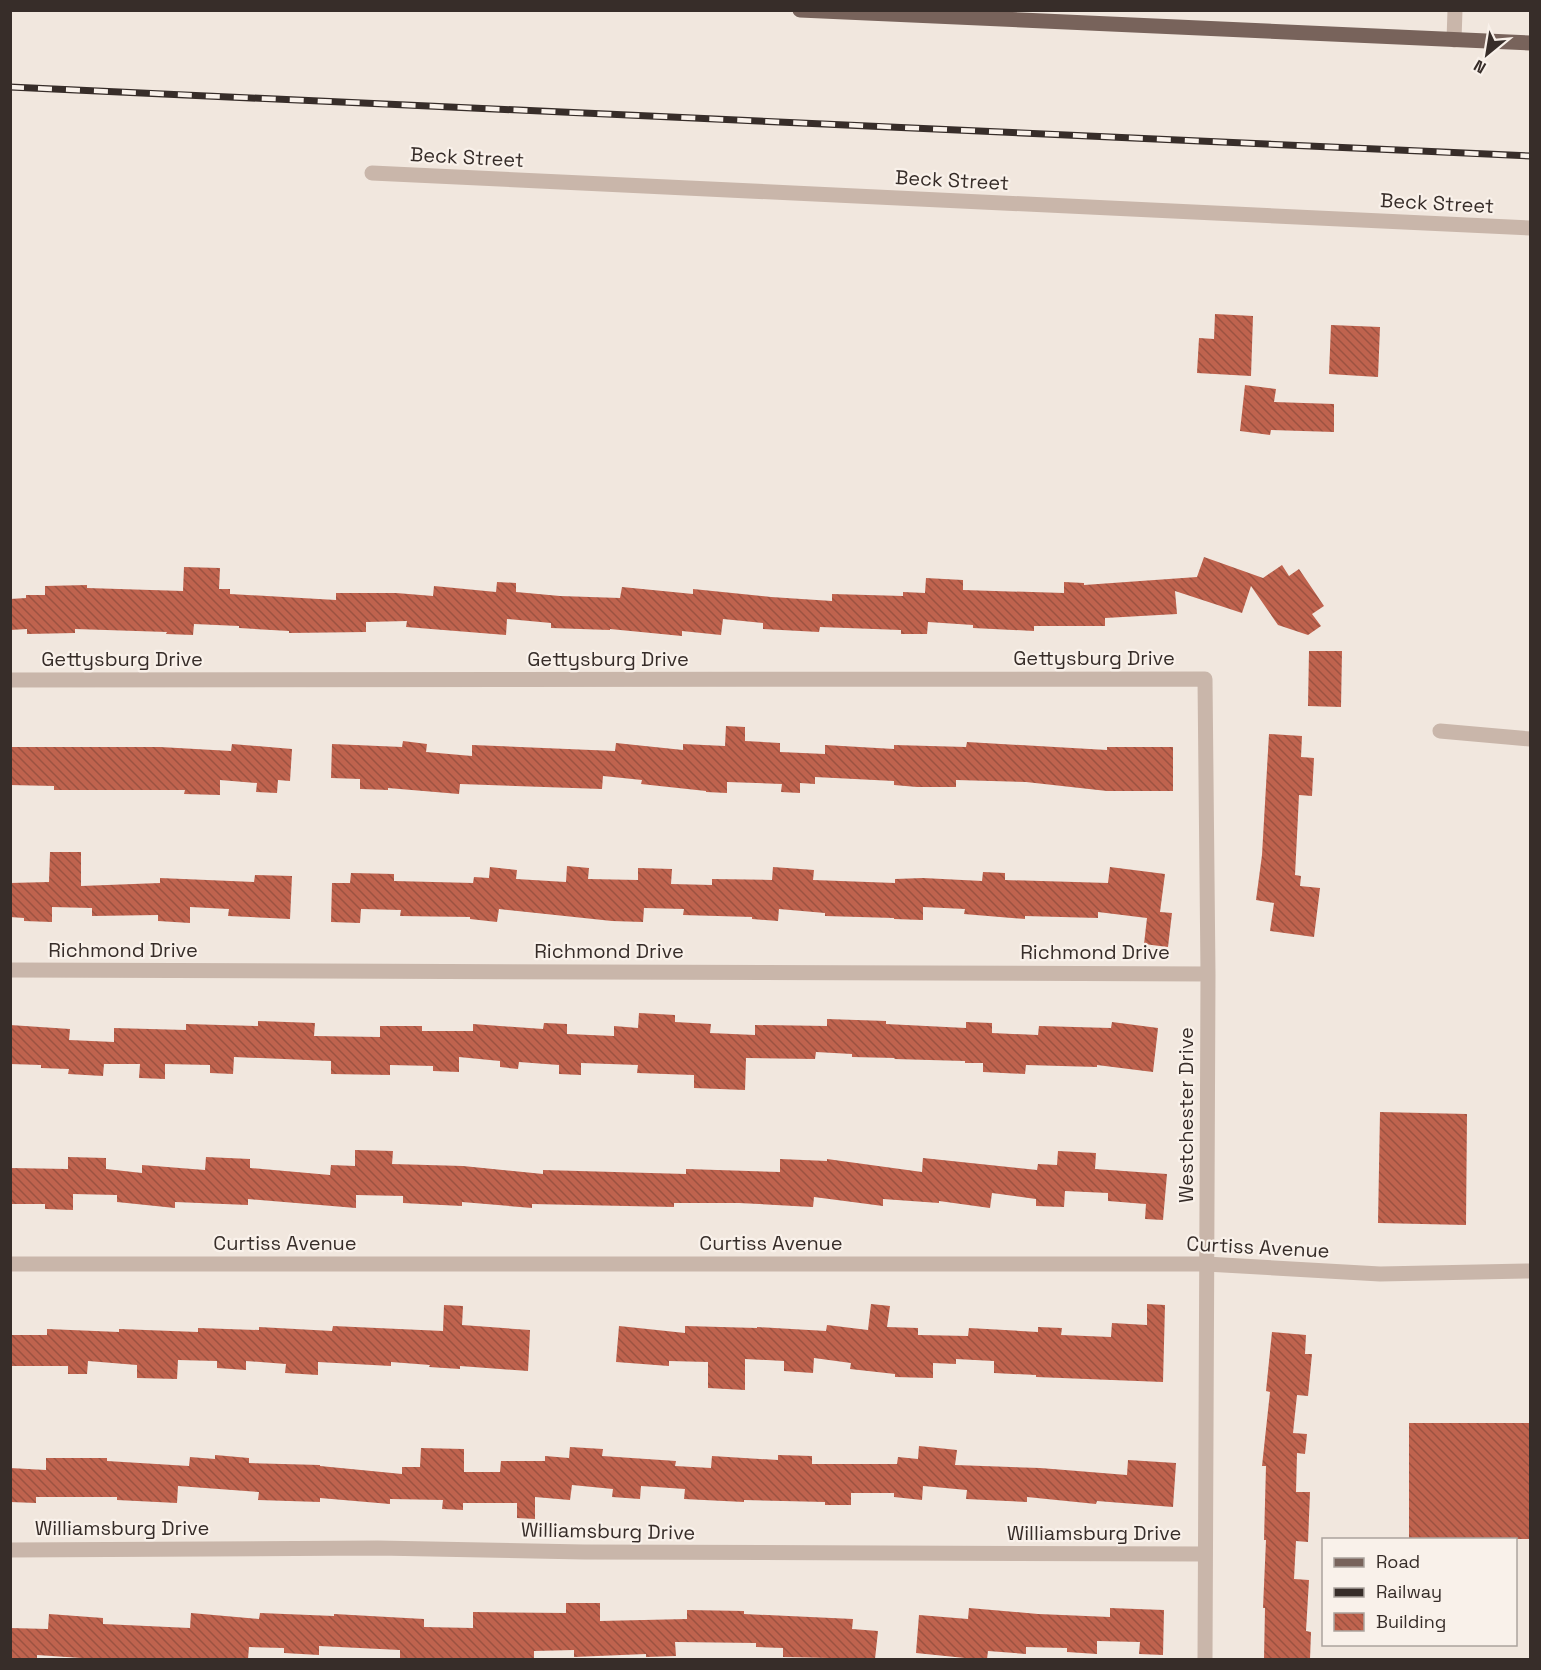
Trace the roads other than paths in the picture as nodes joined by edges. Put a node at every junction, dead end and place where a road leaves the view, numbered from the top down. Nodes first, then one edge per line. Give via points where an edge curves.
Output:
1 (800, 10) edge
2 (1455, 10) edge
3 (1454, 40) junction
4 (1530, 43) edge
5 (372, 173) dead end
6 (1530, 228) edge
7 (1205, 679) joint
8 (10, 681) edge
9 (1440, 731) dead end
10 (1530, 739) edge
11 (10, 970) edge
12 (1208, 974) junction
13 (10, 1264) edge
14 (1206, 1264) junction
15 (1530, 1271) edge
16 (10, 1550) edge
17 (1205, 1554) junction
18 (1205, 1659) edge

1 - 3 main road
2 - 3 street
3 - 4 main road
5 - 6 street, Beck Street
7 - 8 street, Gettysburg Drive
7 - 12 street, Westchester Drive
9 - 10 street
11 - 12 street, Richmond Drive
12 - 14 street, Westchester Drive
13 - 14 street, Curtiss Avenue
14 - 15 street, Curtiss Avenue via 1380,1274
14 - 17 street, Westchester Drive
16 - 17 street, Williamsburg Drive via 378,1548
17 - 18 street, Westchester Drive

